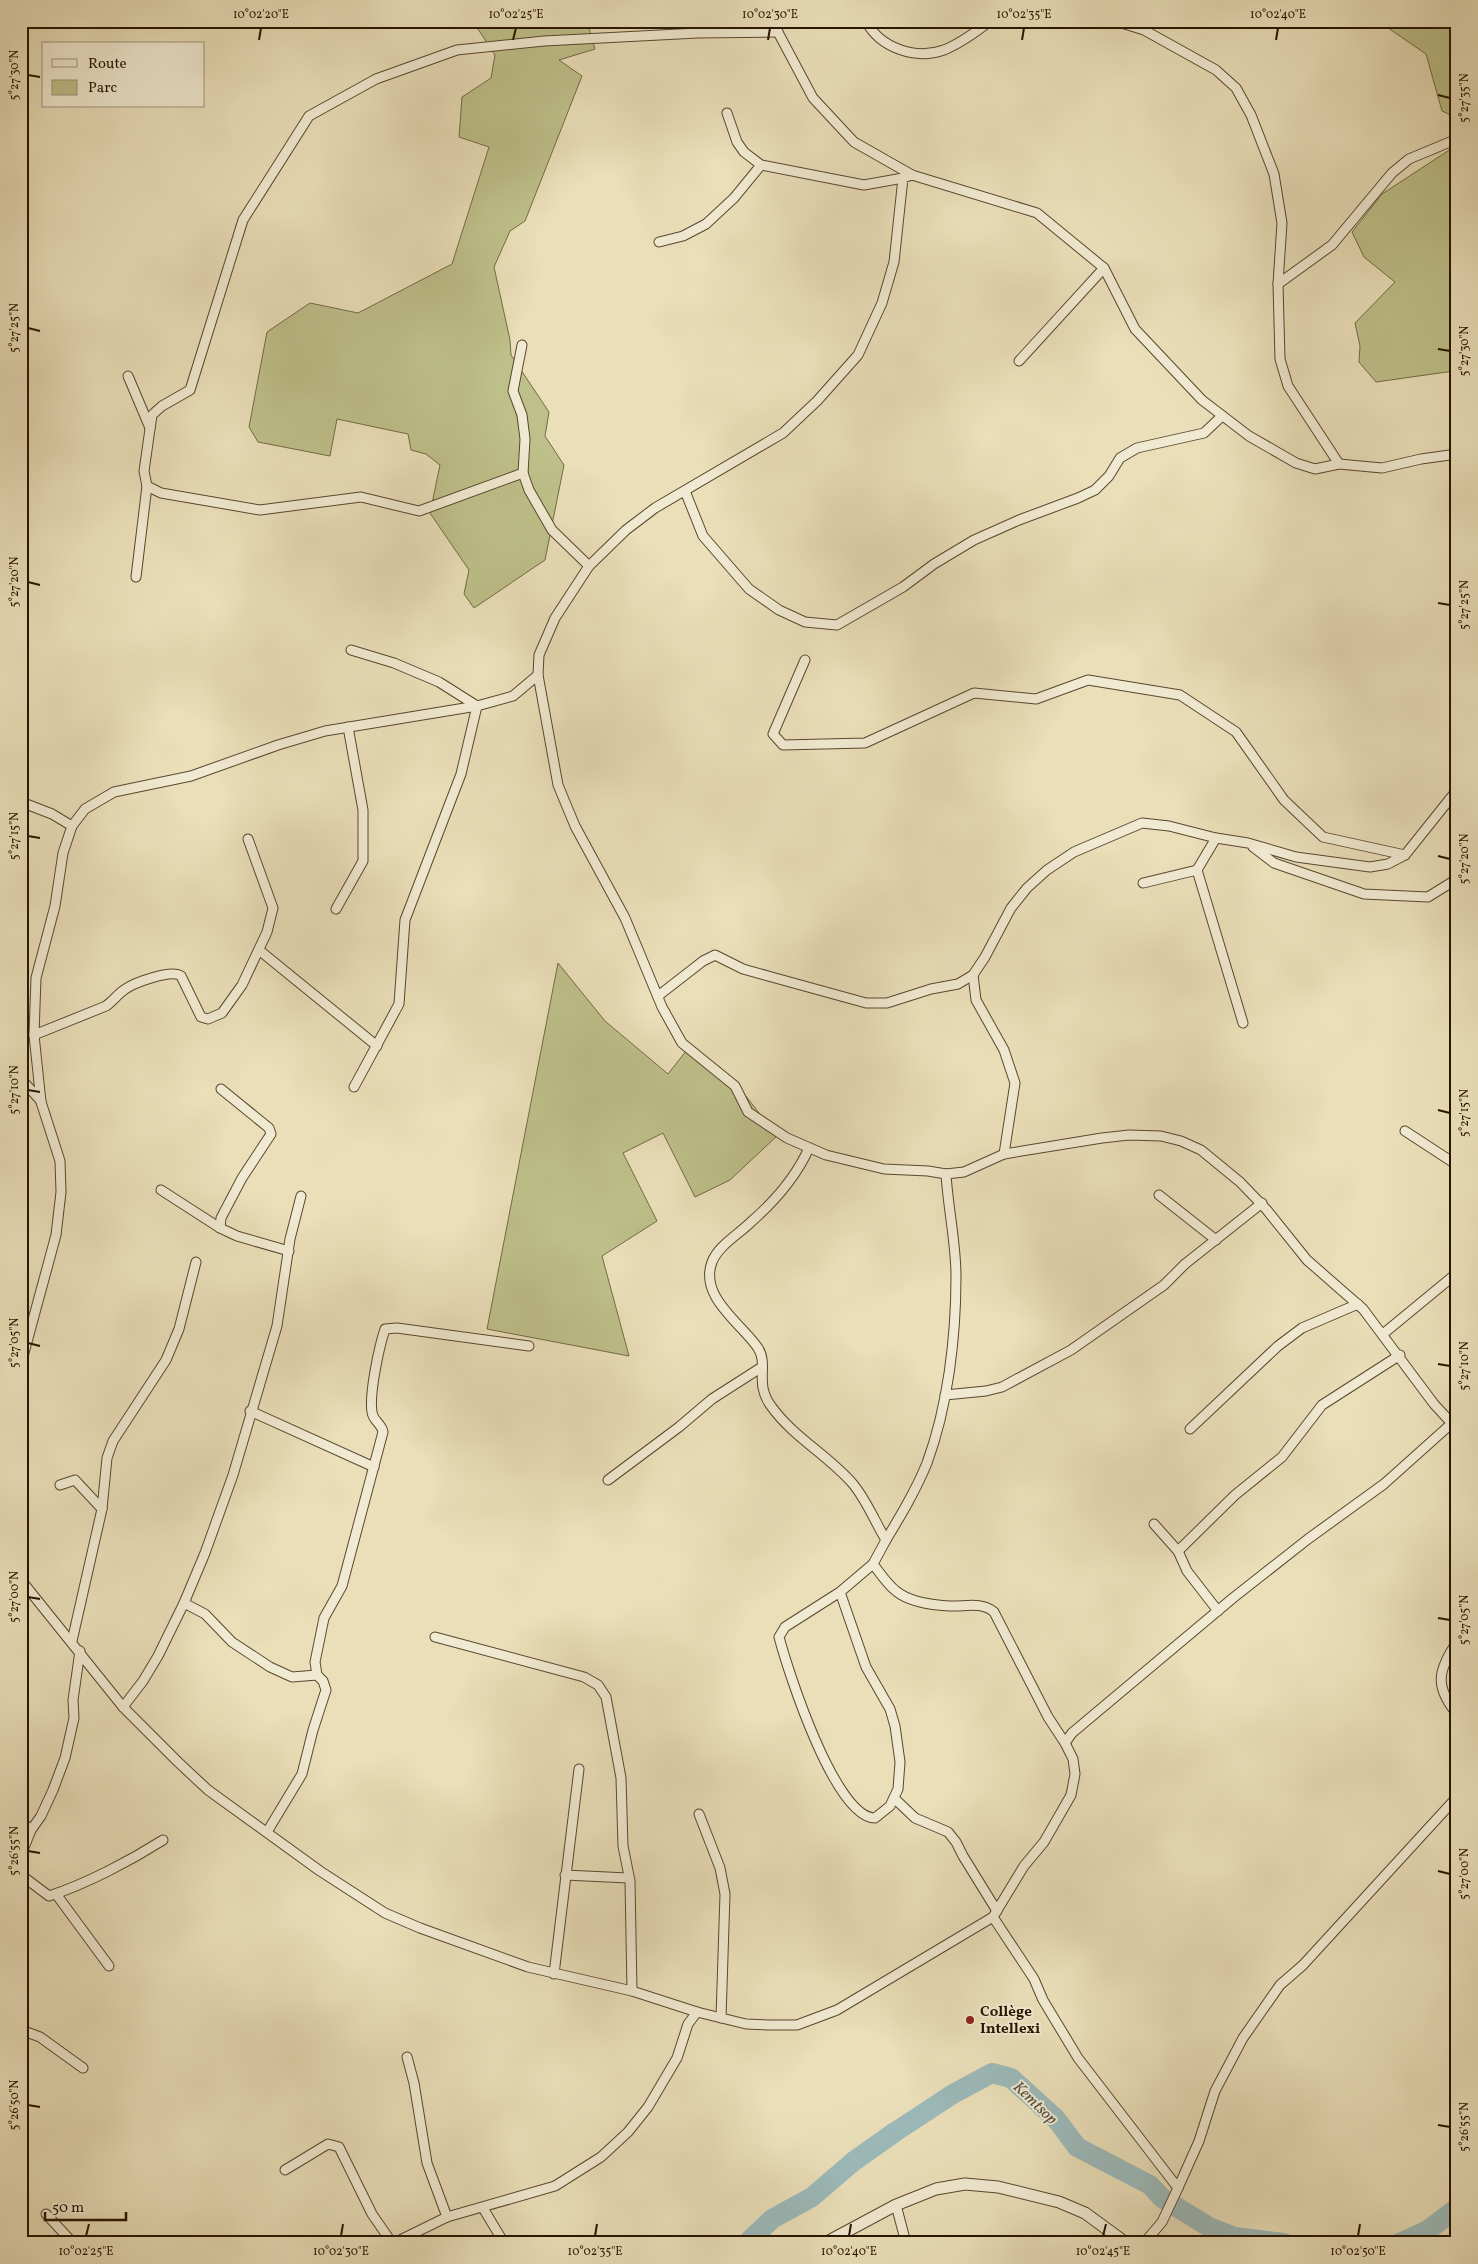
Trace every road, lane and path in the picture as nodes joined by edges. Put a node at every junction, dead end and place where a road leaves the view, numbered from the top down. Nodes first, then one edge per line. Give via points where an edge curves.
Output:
1 (772, 21) edge
2 (866, 21) edge
3 (990, 21) edge
4 (1115, 21) edge
5 (778, 32) junction
6 (726, 113) dead end
7 (1457, 139) edge
8 (761, 165) junction
9 (908, 176) junction
10 (659, 242) dead end
11 (1104, 268) junction
12 (1278, 284) junction
13 (522, 345) dead end
14 (1020, 361) dead end
15 (128, 376) dead end
16 (1222, 416) junction
17 (150, 429) junction
18 (1457, 454) edge
19 (1339, 464) junction
20 (523, 473) junction
21 (147, 486) junction
22 (685, 491) junction
23 (589, 566) junction
24 (136, 577) dead end
25 (351, 650) dead end
26 (804, 660) dead end
27 (538, 675) junction
28 (477, 706) junction
29 (348, 727) junction
30 (1457, 790) edge
31 (21, 802) edge
32 (72, 826) junction
33 (1216, 838) junction
34 (248, 839) dead end
35 (1248, 843) junction
36 (1405, 855) junction
37 (1197, 870) junction
38 (1457, 879) edge
39 (1144, 882) dead end
40 (336, 910) dead end
41 (259, 950) junction
42 (973, 976) junction
43 (658, 996) junction
44 (1243, 1023) dead end
45 (34, 1035) junction
46 (377, 1046) junction
47 (21, 1080) edge
48 (354, 1087) dead end
49 (221, 1089) dead end
50 (41, 1102) junction
51 (1405, 1131) dead end
52 (809, 1148) junction
53 (1004, 1154) junction
54 (1457, 1165) edge
55 (946, 1174) junction
56 (161, 1190) dead end
57 (1159, 1195) dead end
58 (300, 1196) dead end
59 (1262, 1203) junction
60 (220, 1228) junction
61 (1216, 1240) junction
62 (289, 1250) junction
63 (196, 1262) dead end
64 (1457, 1273) edge
65 (1358, 1304) junction
66 (1383, 1334) junction
67 (529, 1346) dead end
68 (1400, 1356) junction
69 (21, 1364) edge
70 (762, 1366) junction
71 (945, 1395) junction
72 (250, 1411) junction
73 (1454, 1427) edge
74 (1190, 1429) dead end
75 (374, 1467) junction
76 (608, 1480) dead end
77 (60, 1485) dead end
78 (102, 1509) junction
79 (1154, 1524) dead end
80 (886, 1540) junction
81 (1178, 1551) junction
82 (873, 1564) junction
83 (21, 1580) edge
84 (840, 1592) junction
85 (184, 1603) junction
86 (1218, 1611) junction
87 (435, 1637) dead end
88 (72, 1641) junction
89 (1457, 1642) edge
90 (80, 1651) junction
91 (317, 1676) junction
92 (123, 1707) junction
93 (1457, 1714) edge
94 (1066, 1743) junction
95 (579, 1769) dead end
96 (1457, 1797) edge
97 (894, 1798) junction
98 (699, 1814) dead end
99 (21, 1821) edge
100 (31, 1830) junction
101 (267, 1832) junction
102 (163, 1840) dead end
103 (21, 1855) edge
104 (21, 1875) edge
105 (565, 1875) junction
106 (628, 1878) junction
107 (56, 1894) junction
108 (995, 1914) junction
109 (109, 1966) dead end
110 (554, 1974) junction
111 (632, 1991) junction
112 (697, 2012) junction
113 (721, 2018) junction
114 (21, 2030) edge
115 (407, 2057) dead end
116 (83, 2068) dead end
117 (286, 2170) dead end
118 (1176, 2192) junction
119 (896, 2205) junction
120 (483, 2208) junction
121 (46, 2214) dead end
122 (447, 2217) junction
123 (830, 2242) edge
124 (74, 2243) edge
125 (393, 2243) edge
126 (504, 2243) edge
127 (906, 2243) edge
128 (1126, 2243) edge
129 (1144, 2243) edge

1 - 5 street
2 - 3 street via 882,41 911,53 942,51
4 - 12 street via 1144,30 1216,70 1236,88 1251,115 1274,174 1282,223
5 - 9 street via 813,98 854,142
5 - 17 street via 544,41 457,50 376,79 310,116 243,220 190,390 157,410 152,415
6 - 8 street via 737,142
7 - 12 street via 1409,159 1392,172 1332,245
8 - 9 street via 864,185
8 - 10 street via 734,198 706,224 683,236
9 - 11 street via 1037,213
9 - 22 street via 894,262 882,303 858,355 783,433
11 - 14 street
11 - 16 street via 1135,329 1202,400
12 - 19 street via 1280,359 1288,386
13 - 20 street via 513,391 522,415 525,439
15 - 17 street
16 - 19 street via 1249,436 1304,467 1315,469
16 - 22 street via 1204,433 1137,448 1120,458 1096,490 974,540 934,564 903,588 836,625 805,622 778,610 749,589 703,536
17 - 21 street via 144,471
18 - 19 street via 1421,458 1382,468
20 - 21 street via 419,511 361,497 260,510 161,493
20 - 23 street via 552,530
21 - 24 street
22 - 23 street via 626,530
23 - 27 street via 555,618 539,655
25 - 28 street via 440,682
26 - 36 street via 773,734 783,745 865,744 974,693 1036,699 1088,680 1180,694 1236,732 1284,800 1323,838
27 - 28 street via 513,696
27 - 43 street via 558,785 575,826 625,918
28 - 29 street
28 - 46 street via 461,774 404,920 399,1004
29 - 32 street via 278,745 191,776 114,792 85,809
29 - 40 street via 363,810 363,861
30 - 36 street
31 - 32 street
32 - 45 street via 63,853 56,906 36,978
33 - 35 street
33 - 37 street
33 - 42 street via 1142,823 1074,852 1027,888 1011,908
34 - 41 street via 273,908
35 - 36 street via 1296,857 1370,867 1388,864
35 - 38 street via 1274,863 1364,894 1428,897
37 - 39 street
37 - 44 street
41 - 45 street via 229,1005 212,1018 203,1019 198,1014 181,976 174,973 137,982 106,1006
41 - 46 street
42 - 43 street via 958,984 931,989 887,1004 866,1003 743,969 715,955 703,960
42 - 53 street via 976,1000 1004,1050 1015,1082
43 - 52 street via 682,1042 735,1086 748,1112 787,1138
45 - 50 street
46 - 48 street
47 - 50 street
49 - 60 street via 271,1134 242,1178 221,1218
50 - 69 street via 60,1161 60,1207 56,1235
51 - 54 street
52 - 55 street via 857,1164
52 - 70 street via 802,1163 772,1202 719,1250 709,1274 718,1300 757,1348
53 - 55 street via 964,1172
53 - 59 street via 1102,1138 1161,1136 1201,1150
55 - 71 street via 956,1275
56 - 60 street
57 - 61 street
58 - 62 street
59 - 61 street
59 - 65 street via 1307,1260
60 - 62 street
61 - 71 street via 1164,1285 1071,1350 1002,1387
62 - 72 street via 277,1326
63 - 78 street via 173,1347 112,1441
64 - 66 street
65 - 66 street
65 - 74 street via 1302,1328 1278,1346
66 - 68 street
67 - 75 street via 398,1328 385,1329 373,1394 372,1413 383,1432
68 - 73 street
68 - 81 street via 1322,1405 1277,1461 1235,1495
70 - 76 street via 712,1399
70 - 80 street via 762,1389 770,1406 853,1484
71 - 80 street via 926,1464
72 - 75 street
72 - 85 street via 233,1475
73 - 86 street
75 - 91 street via 342,1586 324,1618 315,1662
77 - 78 street via 74,1480
78 - 88 street
79 - 81 street
80 - 82 street
81 - 86 street via 1187,1571
82 - 84 street
82 - 94 street via 896,1592 905,1596 933,1604 980,1605 994,1612 1048,1717
83 - 88 street
84 - 97 street via 866,1667 890,1709 895,1726 900,1776
84 - 97 street via 782,1630 779,1636 785,1661 813,1737 836,1780 856,1807 865,1817 875,1818 890,1806
85 - 91 street via 205,1614 232,1642 270,1667 292,1677
85 - 92 street via 158,1656
86 - 94 street via 1072,1733
87 - 106 street via 584,1677 598,1685 606,1697 621,1778 621,1818
88 - 90 street
89 - 93 street via 1440,1676 1442,1693
90 - 92 street
90 - 100 street via 73,1693 74,1718 65,1758 41,1816
91 - 101 street via 326,1690 302,1774
92 - 101 street via 208,1790
94 - 108 street via 1075,1774 1071,1795 1044,1842 1024,1866
95 - 105 street
96 - 118 street via 1280,1985 1243,2038 1215,2091 1199,2141
97 - 108 street via 915,1818 948,1832
98 - 113 street via 720,1868 725,1894
99 - 100 street
100 - 103 street
101 - 110 street via 320,1871 385,1912 420,1928
102 - 107 street via 142,1854
104 - 107 street via 42,1893
105 - 106 street
105 - 110 street
106 - 111 street
107 - 109 street
108 - 113 street via 837,2010 816,2019 785,2026 746,2024
108 - 118 street via 1078,2058
110 - 111 street
111 - 112 street
112 - 113 street
112 - 120 street via 688,2024 681,2050 662,2085 628,2132 601,2157 555,2186
114 - 116 street via 40,2037
115 - 122 street via 427,2163
117 - 125 street via 328,2144 339,2147 372,2214
118 - 129 street via 1162,2222
119 - 123 street
119 - 127 street
119 - 128 street via 949,2185 998,2187 1074,2208
120 - 122 street
120 - 126 street
121 - 124 street
122 - 125 street

